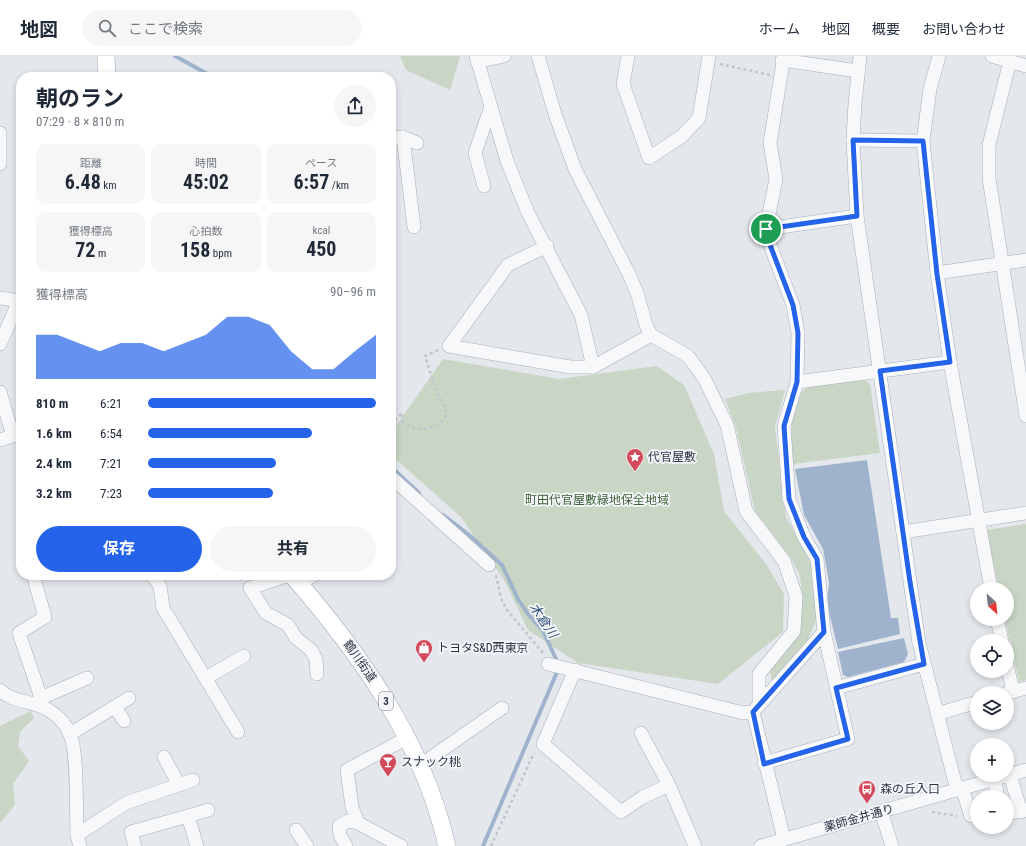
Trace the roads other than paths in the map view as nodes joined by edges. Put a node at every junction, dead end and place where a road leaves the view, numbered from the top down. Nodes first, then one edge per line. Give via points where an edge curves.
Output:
1 (106, 56) edge
2 (504, 56) edge
3 (538, 56) edge
4 (628, 56) edge
5 (860, 56) edge
6 (939, 56) edge
7 (992, 56) edge
8 (783, 58) edge
9 (476, 59) edge
10 (709, 59) edge
11 (1010, 61) junction
12 (1026, 66) edge
13 (858, 71) junction
14 (107, 72) edge
15 (490, 109) junction
16 (0, 133) edge
17 (397, 138) edge
18 (853, 140) junction
19 (923, 141) junction
20 (417, 143) dead end
21 (0, 164) edge
22 (484, 186) dead end
23 (857, 216) junction
24 (414, 227) dead end
25 (766, 229) junction
26 (547, 246) junction
27 (1026, 260) edge
28 (1002, 263) junction
29 (937, 274) junction
30 (0, 298) edge
31 (16, 300) edge
32 (16, 310) edge
33 (651, 335) junction
34 (0, 344) edge
35 (950, 362) junction
36 (594, 367) junction
37 (880, 371) junction
38 (797, 382) junction
39 (0, 392) edge
40 (1026, 416) edge
41 (0, 440) edge
42 (396, 481) edge
43 (1026, 513) edge
44 (979, 520) junction
45 (903, 532) junction
46 (489, 565) road end
47 (34, 580) edge
48 (156, 580) edge
49 (284, 580) edge
50 (295, 580) edge
51 (990, 582) edge
52 (824, 632) junction
53 (244, 656) dead end
54 (548, 664) road end
55 (924, 664) junction
56 (572, 670) junction
57 (317, 674) dead end
58 (87, 678) dead end
59 (206, 678) junction
60 (836, 688) junction
61 (1026, 688) edge
62 (0, 690) edge
63 (1014, 691) edge
64 (129, 698) dead end
65 (40, 701) junction
66 (970, 704) edge
67 (115, 707) junction
68 (756, 707) junction
69 (502, 708) dead end
70 (937, 714) junction
71 (124, 721) dead end
72 (238, 732) dead end
73 (641, 733) dead end
74 (70, 734) junction
75 (407, 738) junction
76 (164, 757) dead end
77 (764, 764) junction
78 (419, 766) junction
79 (1026, 770) edge
80 (1014, 774) edge
81 (193, 780) dead end
82 (984, 782) edge
83 (1013, 782) edge
84 (179, 785) junction
85 (669, 785) junction
86 (960, 789) junction
87 (208, 810) dead end
88 (881, 811) junction
89 (1024, 811) edge
90 (1014, 813) edge
91 (970, 814) edge
92 (188, 816) junction
93 (358, 823) junction
94 (296, 830) dead end
95 (784, 839) junction
96 (78, 841) edge
97 (135, 846) edge
98 (197, 846) edge
99 (306, 846) edge
100 (346, 846) edge
101 (401, 846) edge
102 (447, 846) edge
103 (695, 846) edge
104 (760, 846) edge
105 (892, 846) edge

1 - 14 main road
2 - 9 street
3 - 33 street via 575,169 630,276
4 - 10 street via 623,84 649,158 682,136 699,118
5 - 13 street
6 - 19 street via 930,89
7 - 11 street
8 - 13 street
8 - 25 street via 770,143 776,179
9 - 15 street
11 - 12 street
11 - 28 street via 989,144 989,178
13 - 18 street
15 - 22 street via 475,154
15 - 26 street via 528,213
16 - 21 street
17 - 20 street
17 - 24 street via 407,215
18 - 19 street
18 - 23 street
19 - 29 street
23 - 25 street
23 - 37 street
25 - 38 street via 793,305 797,326
26 - 36 street via 581,315
26 - 36 street via 508,265 449,346 570,367
27 - 28 street
28 - 29 street
28 - 40 street
29 - 35 street
30 - 31 street
32 - 34 street
33 - 36 street
33 - 68 street via 688,356 704,378 727,425 746,511 784,561 796,596 794,631 759,674
35 - 37 street
35 - 44 street
37 - 38 street
37 - 45 street
38 - 52 street via 784,426 789,499 804,537 817,559
39 - 41 street via 14,436
42 - 46 street
43 - 44 street
44 - 45 street
44 - 51 street
45 - 55 street
47 - 65 street via 45,617 19,633
48 - 59 street via 160,586 163,608
49 - 57 street via 250,588 266,613 288,625 296,638 311,650 316,659
50 - 75 main road, 鶴川街道 / 3 via 332,622 371,675
52 - 60 street
52 - 68 street
53 - 59 street
54 - 56 street
55 - 60 street
55 - 70 street
56 - 68 street via 744,713
56 - 85 street via 543,744 621,812 643,797
58 - 65 street
59 - 72 street
60 - 77 street via 848,739
61 - 63 street
62 - 65 street via 20,701
64 - 67 street
65 - 74 street via 59,717
66 - 70 street
67 - 71 street
67 - 74 street
68 - 77 street
69 - 78 street
70 - 86 street
73 - 85 street
74 - 96 street via 74,752
75 - 78 main road, 鶴川街道 / 3
75 - 93 street via 347,770 352,807
76 - 84 street
77 - 95 street
78 - 102 main road, 鶴川街道 / 3 via 434,802
79 - 80 street, 薬師金井通り
81 - 84 street
82 - 86 street, 薬師金井通り
83 - 89 street
84 - 96 street via 126,803
85 - 103 street
86 - 88 street, 薬師金井通り
86 - 91 street
87 - 92 street
88 - 95 street, 薬師金井通り
88 - 105 street
89 - 90 street
92 - 97 street via 131,832
92 - 98 street
93 - 100 street via 348,821 339,826 340,835
93 - 101 street
94 - 99 street
95 - 104 street, 薬師金井通り

